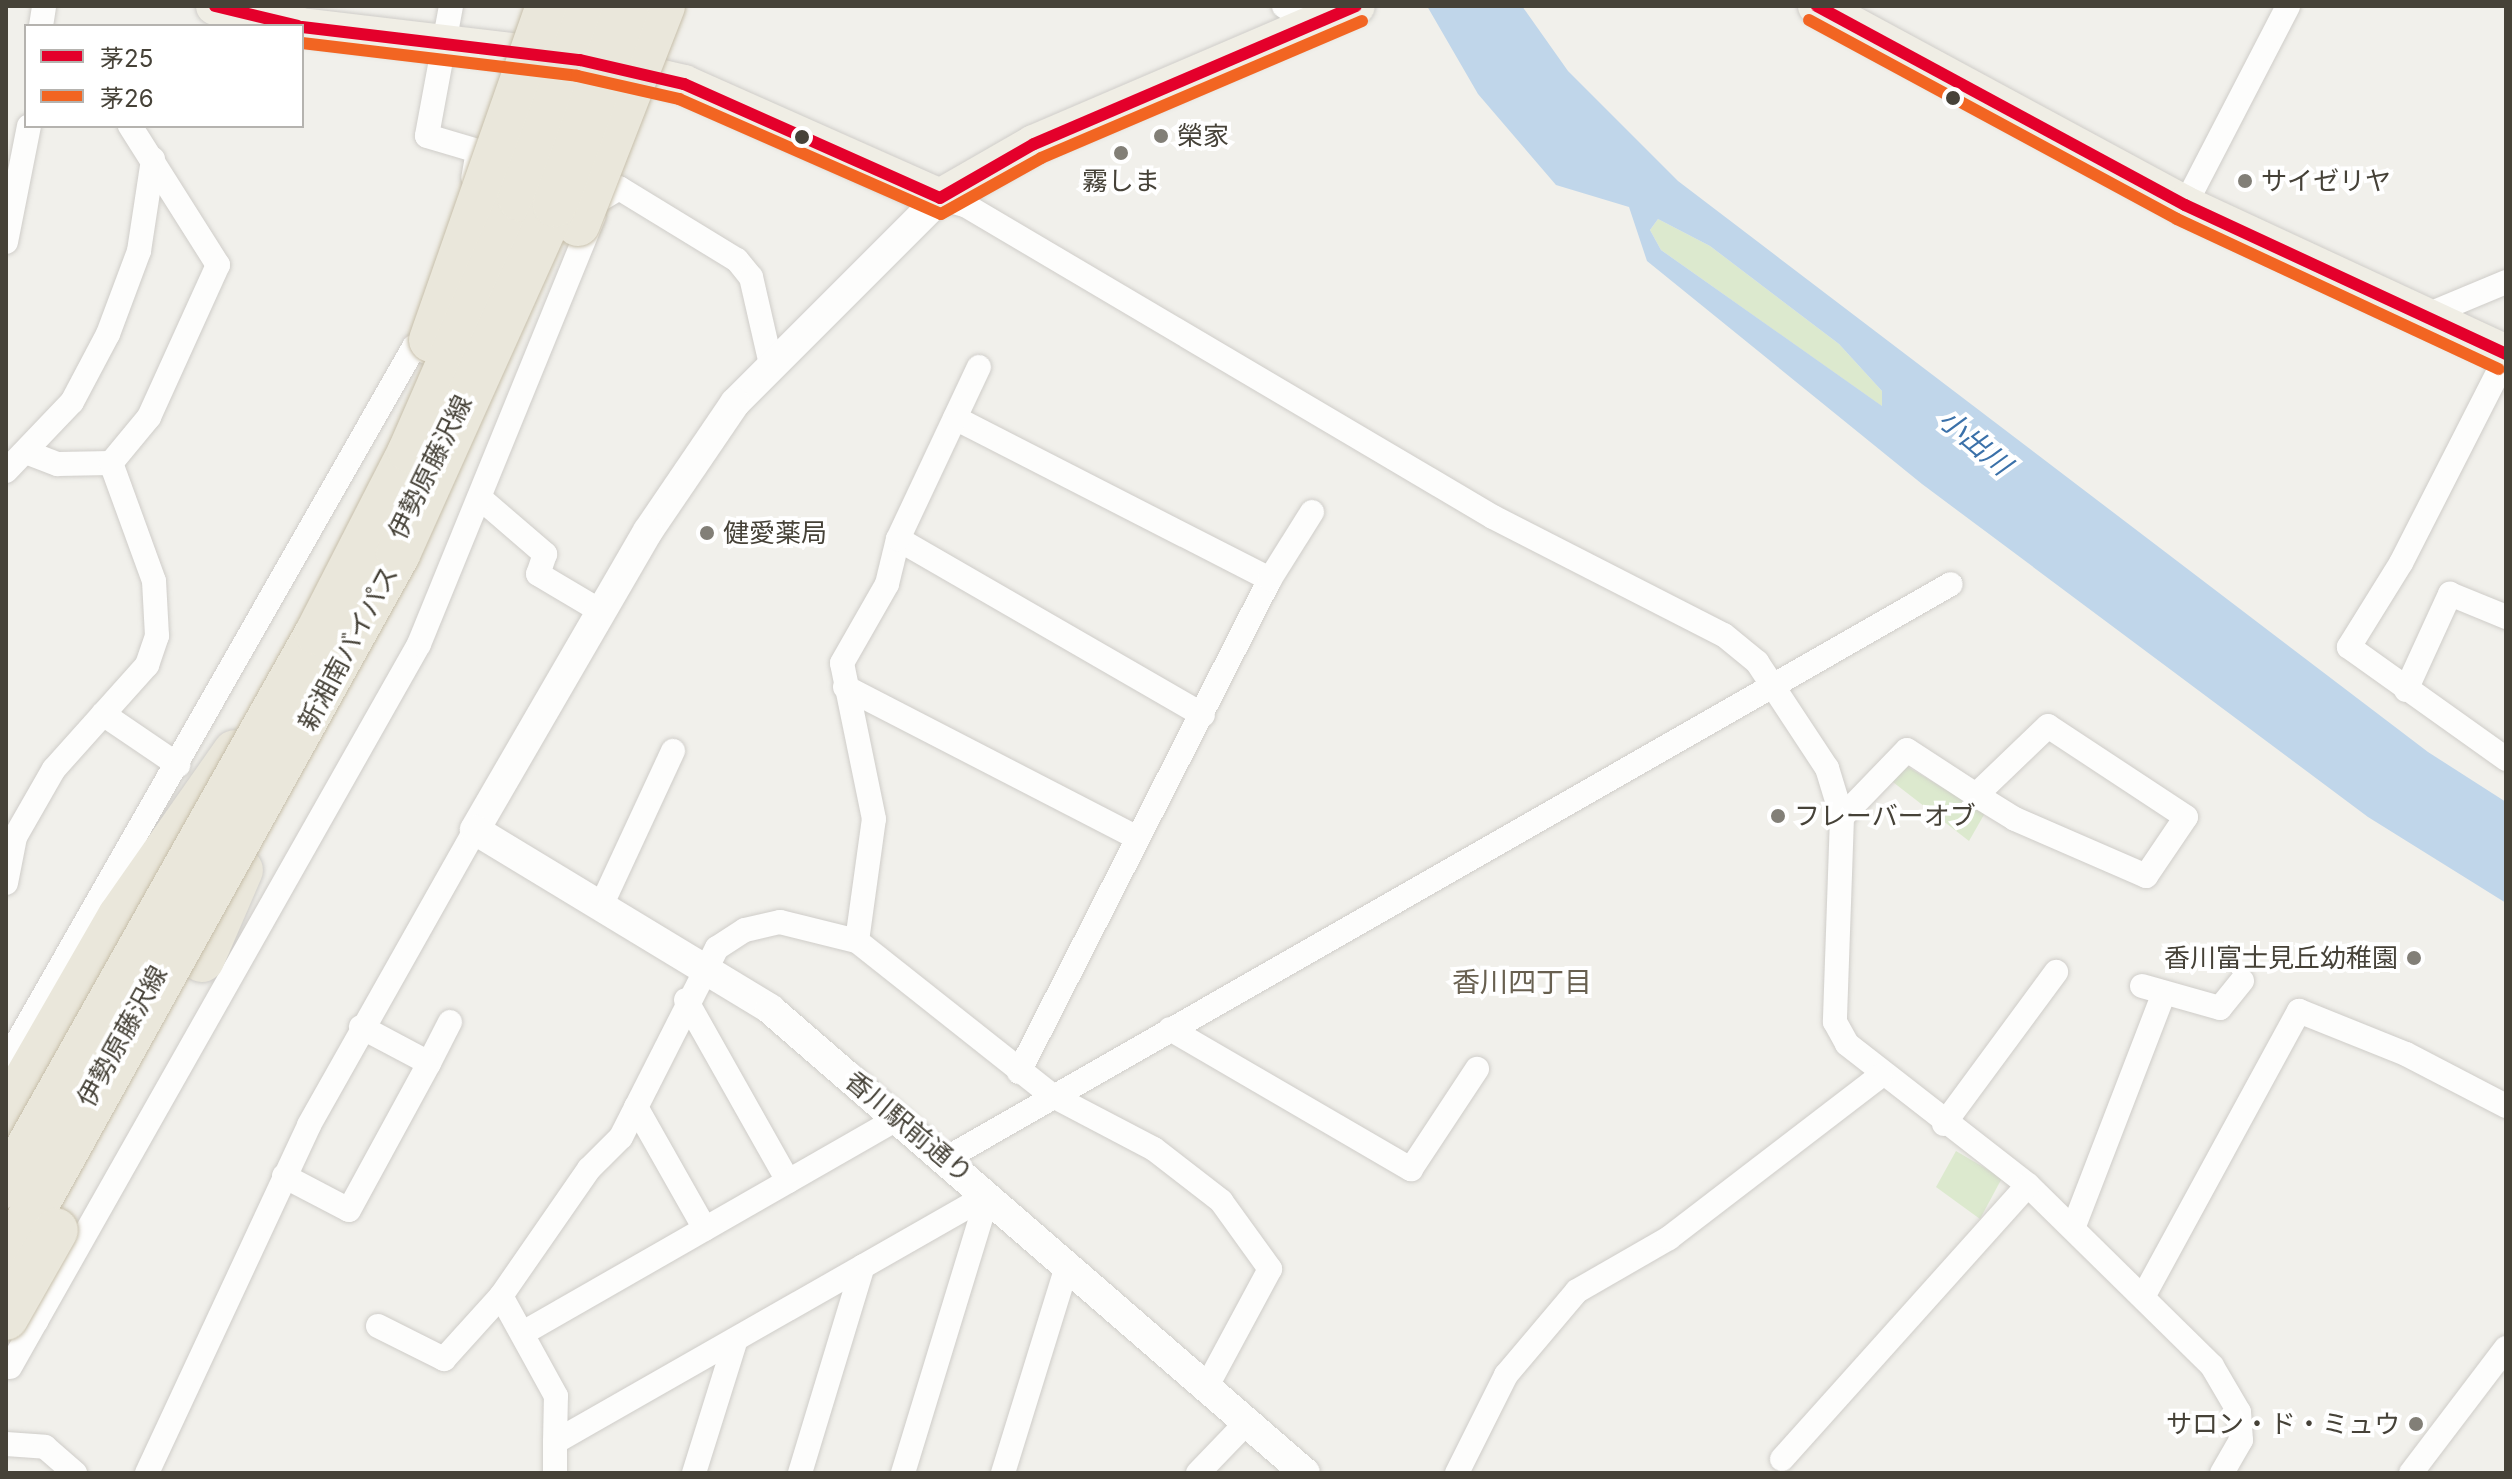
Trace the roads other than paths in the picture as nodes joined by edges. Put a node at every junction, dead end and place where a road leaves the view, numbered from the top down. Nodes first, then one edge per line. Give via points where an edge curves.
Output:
1 (215, 6) edge
2 (451, 6) edge
3 (548, 6) edge
4 (591, 6) edge
5 (598, 6) edge
6 (626, 6) edge
7 (663, 6) edge
8 (1356, 6) edge
9 (1817, 6) edge
10 (2288, 6) edge
11 (1298, 15) edge
12 (292, 24) edge
13 (304, 26) edge
14 (447, 43) junction
15 (591, 62) junction
16 (28, 128) edge
17 (131, 128) edge
18 (153, 159) junction
19 (14, 175) edge
20 (558, 180) junction
21 (940, 198) junction
22 (601, 199) junction
23 (2185, 205) junction
24 (6, 242) edge
25 (2506, 282) edge
26 (2422, 317) junction
27 (414, 347) junction
28 (2506, 355) edge
29 (770, 360) junction
30 (459, 364) junction
31 (979, 367) dead end
32 (955, 418) junction
33 (26, 452) junction
34 (111, 463) junction
35 (6, 471) edge
36 (480, 498) junction
37 (1312, 512) dead end
38 (898, 539) junction
39 (1270, 579) junction
40 (1951, 584) dead end
41 (602, 612) junction
42 (2506, 617) edge
43 (326, 639) junction
44 (1775, 683) junction
45 (845, 687) junction
46 (2406, 690) junction
47 (103, 714) junction
48 (1203, 715) junction
49 (673, 751) dead end
50 (2506, 759) edge
51 (178, 765) junction
52 (1976, 795) junction
53 (1842, 817) junction
54 (475, 830) junction
55 (247, 832) junction
56 (11, 834) edge
57 (1137, 838) junction
58 (6, 883) edge
59 (601, 906) junction
60 (857, 941) junction
61 (702, 965) junction
62 (2056, 972) dead end
63 (2242, 981) dead end
64 (686, 1000) junction
65 (450, 1022) dead end
66 (361, 1027) junction
67 (1170, 1029) junction
68 (6, 1062) edge
69 (429, 1063) junction
70 (1477, 1069) dead end
71 (1019, 1072) junction
72 (1880, 1076) junction
73 (1051, 1095) junction
74 (2506, 1106) edge
75 (636, 1107) junction
76 (6, 1114) edge
77 (899, 1118) junction
78 (1944, 1124) junction
79 (947, 1158) junction
80 (284, 1176) junction
81 (788, 1181) junction
82 (2028, 1185) junction
83 (6, 1186) edge
84 (988, 1195) junction
85 (6, 1202) edge
86 (2074, 1226) junction
87 (705, 1229) junction
88 (6, 1243) edge
89 (6, 1260) edge
90 (863, 1266) junction
91 (1067, 1266) junction
92 (501, 1296) junction
93 (2143, 1297) junction
94 (6, 1305) edge
95 (21, 1320) edge
96 (378, 1326) dead end
97 (523, 1333) junction
98 (736, 1339) junction
99 (2506, 1348) edge
100 (10, 1367) dead end
101 (1206, 1388) junction
102 (1247, 1422) junction
103 (555, 1442) junction
104 (6, 1444) edge
105 (1782, 1459) dead end
106 (2228, 1471) edge
107 (75, 1473) edge
108 (147, 1473) edge
109 (555, 1473) edge
110 (694, 1473) edge
111 (800, 1473) edge
112 (903, 1473) edge
113 (1003, 1473) edge
114 (1198, 1473) edge
115 (1305, 1473) edge
116 (1457, 1473) edge
117 (2411, 1473) edge

1 - 12 main road
2 - 14 street
3 - 43 highway, bridge
4 - 43 highway, 新湘南バイパス, bridge via 468,326
5 - 15 main road, 伊勢原藤沢線
6 - 15 main road, 伊勢原藤沢線
6 - 55 highway, 新湘南バイパス, bridge via 473,397 350,648
7 - 55 highway, bridge via 607,155 504,385 357,660
8 - 11 main road
9 - 23 main road
10 - 23 street
11 - 21 main road via 1034,144
13 - 14 main road
14 - 15 main road
14 - 27 street via 427,136 471,146 478,163
15 - 20 main road, 伊勢原藤沢線
15 - 21 main road via 747,107
15 - 30 main road, 伊勢原藤沢線
16 - 19 street
17 - 18 street
18 - 33 street via 139,251 108,334 72,402
18 - 34 street via 218,265 149,417
19 - 24 street
20 - 22 street
20 - 43 main road, 伊勢原藤沢線 via 460,406
21 - 29 street
21 - 44 street via 965,205 1493,517 1724,635
22 - 29 street via 619,188 737,260 751,277
22 - 36 street
23 - 26 main road
25 - 26 street
26 - 28 main road
27 - 30 street
27 - 51 street
28 - 46 street via 2401,563 2349,647
29 - 41 street via 687,469
30 - 43 main road, 伊勢原藤沢線
31 - 32 street
32 - 38 street
32 - 39 street
33 - 34 street via 58,464
33 - 35 street
34 - 47 street via 154,581 157,636 147,665
36 - 41 street via 545,554 538,574
36 - 95 street via 419,644
37 - 39 street
38 - 45 street via 887,584 842,663
38 - 48 street
39 - 48 street
40 - 44 street
41 - 54 street
42 - 46 street via 2450,594
43 - 76 highway via 176,829
43 - 83 highway, 新湘南バイパス, bridge
43 - 85 main road, 伊勢原藤沢線
43 - 88 main road, 伊勢原藤沢線
43 - 95 highway, bridge via 202,960
44 - 53 street via 1827,768
44 - 67 street
45 - 57 street
45 - 60 street via 866,757 874,819
46 - 50 street
47 - 51 street
47 - 56 street via 54,769
48 - 57 street
49 - 59 street
51 - 68 street
52 - 52 street via 2048,726 2186,817 2146,876
52 - 53 street via 1907,750
53 - 72 street via 1835,1022
54 - 59 street, 香川駅前通り
54 - 66 street
55 - 89 highway, 新湘南バイパス, bridge
56 - 58 street
57 - 71 street
59 - 61 street, 香川駅前通り
60 - 61 street via 780,922 745,930
60 - 71 street
61 - 64 street
61 - 77 street, 香川駅前通り via 770,1009
62 - 78 street
63 - 86 street via 2220,1008 2153,989
64 - 75 street
64 - 81 street
65 - 69 street
66 - 69 street
66 - 80 street
67 - 70 street via 1411,1169
67 - 73 street
69 - 80 street via 349,1210
71 - 73 street
72 - 78 street
72 - 116 street via 1669,1238 1577,1291 1506,1375
73 - 79 street
73 - 101 street via 1154,1149 1221,1201 1270,1269
74 - 93 street via 2406,1054 2299,1011
75 - 87 street
75 - 92 street
77 - 79 street, 香川駅前通り
77 - 81 street
78 - 82 street
79 - 84 street, 香川駅前通り
80 - 108 street
81 - 87 street
82 - 86 street
82 - 105 street
84 - 90 street
84 - 91 street, 香川駅前通り
84 - 112 street
86 - 93 street
87 - 97 street
90 - 98 street
90 - 111 street
91 - 101 street, 香川駅前通り
91 - 113 street
92 - 96 street via 444,1359
92 - 97 street
93 - 106 street via 2212,1366 2239,1412 2241,1440
94 - 95 street
95 - 100 street
97 - 103 street via 556,1396
98 - 103 street
98 - 110 street
99 - 117 street
101 - 102 street, 香川駅前通り
102 - 114 street
102 - 115 street, 香川駅前通り
103 - 109 street
104 - 107 street via 45,1447

